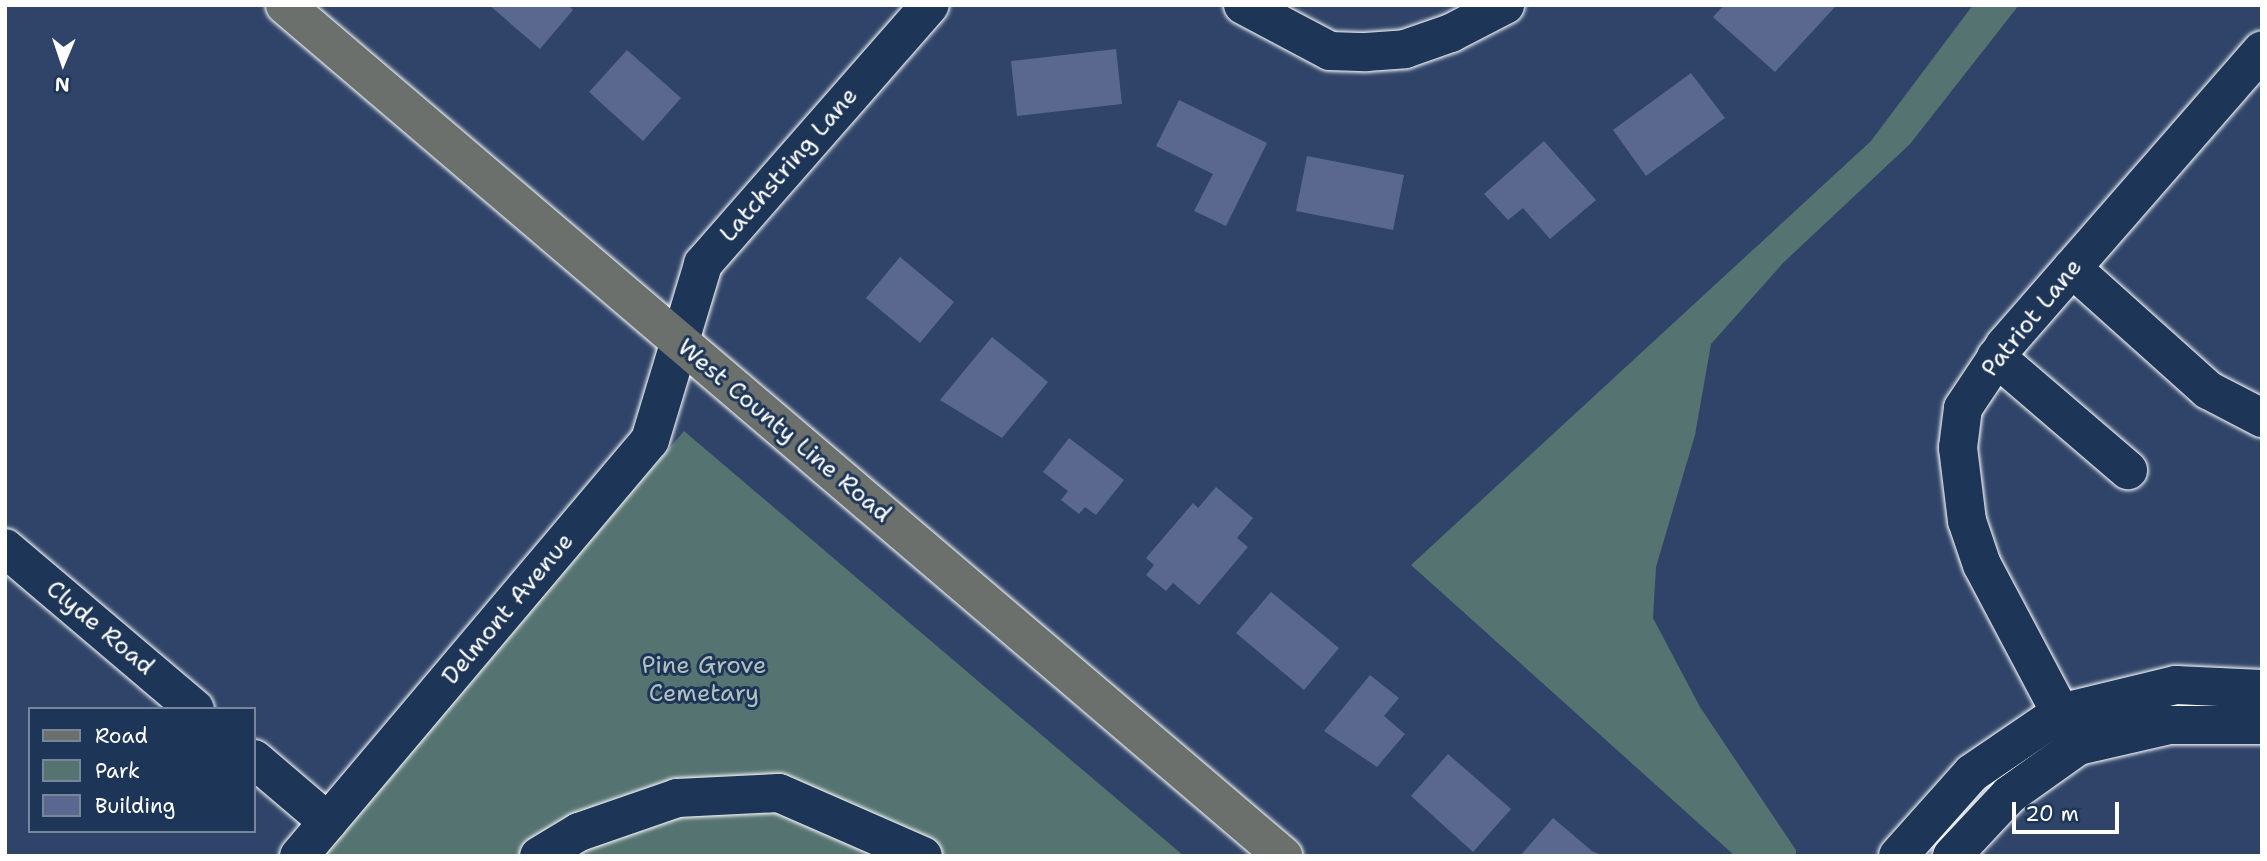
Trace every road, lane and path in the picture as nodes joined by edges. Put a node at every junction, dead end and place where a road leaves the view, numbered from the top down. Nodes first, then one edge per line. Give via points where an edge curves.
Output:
1 (285, 5) edge
2 (930, 5) edge
3 (1243, 5) edge
4 (1505, 5) edge
5 (2262, 50) edge
6 (2072, 268) junction
7 (680, 342) junction
8 (1996, 357) junction
9 (2262, 418) edge
10 (2128, 470) dead end
11 (5, 548) edge
12 (2262, 689) edge
13 (193, 707) edge
14 (2060, 713) junction
15 (2262, 724) edge
16 (2078, 747) junction
17 (256, 761) edge
18 (328, 822) junction
19 (299, 856) edge
20 (539, 856) edge
21 (923, 856) edge
22 (1283, 856) edge
23 (1898, 856) edge
24 (1952, 856) edge

1 - 7 main road, West County Line Road
2 - 7 street, Latchstring Lane via 703,264
3 - 4 street via 1330,51 1366,52 1405,49 1451,33
5 - 6 street, Patriot Lane
6 - 8 street, Patriot Lane
6 - 9 street via 2208,390
7 - 18 street, Delmont Avenue via 650,440
7 - 22 main road, West County Line Road
8 - 10 street
8 - 14 street, Patriot Lane via 1963,408 1961,492 1982,565
11 - 13 street, Clyde Road
12 - 14 street via 2176,685
14 - 16 street, Patriot Lane
14 - 23 street via 1972,774
15 - 16 street via 2170,725
16 - 24 street via 2009,795
17 - 18 street
18 - 19 street, Delmont Avenue
20 - 21 street via 579,831 677,798 779,793

